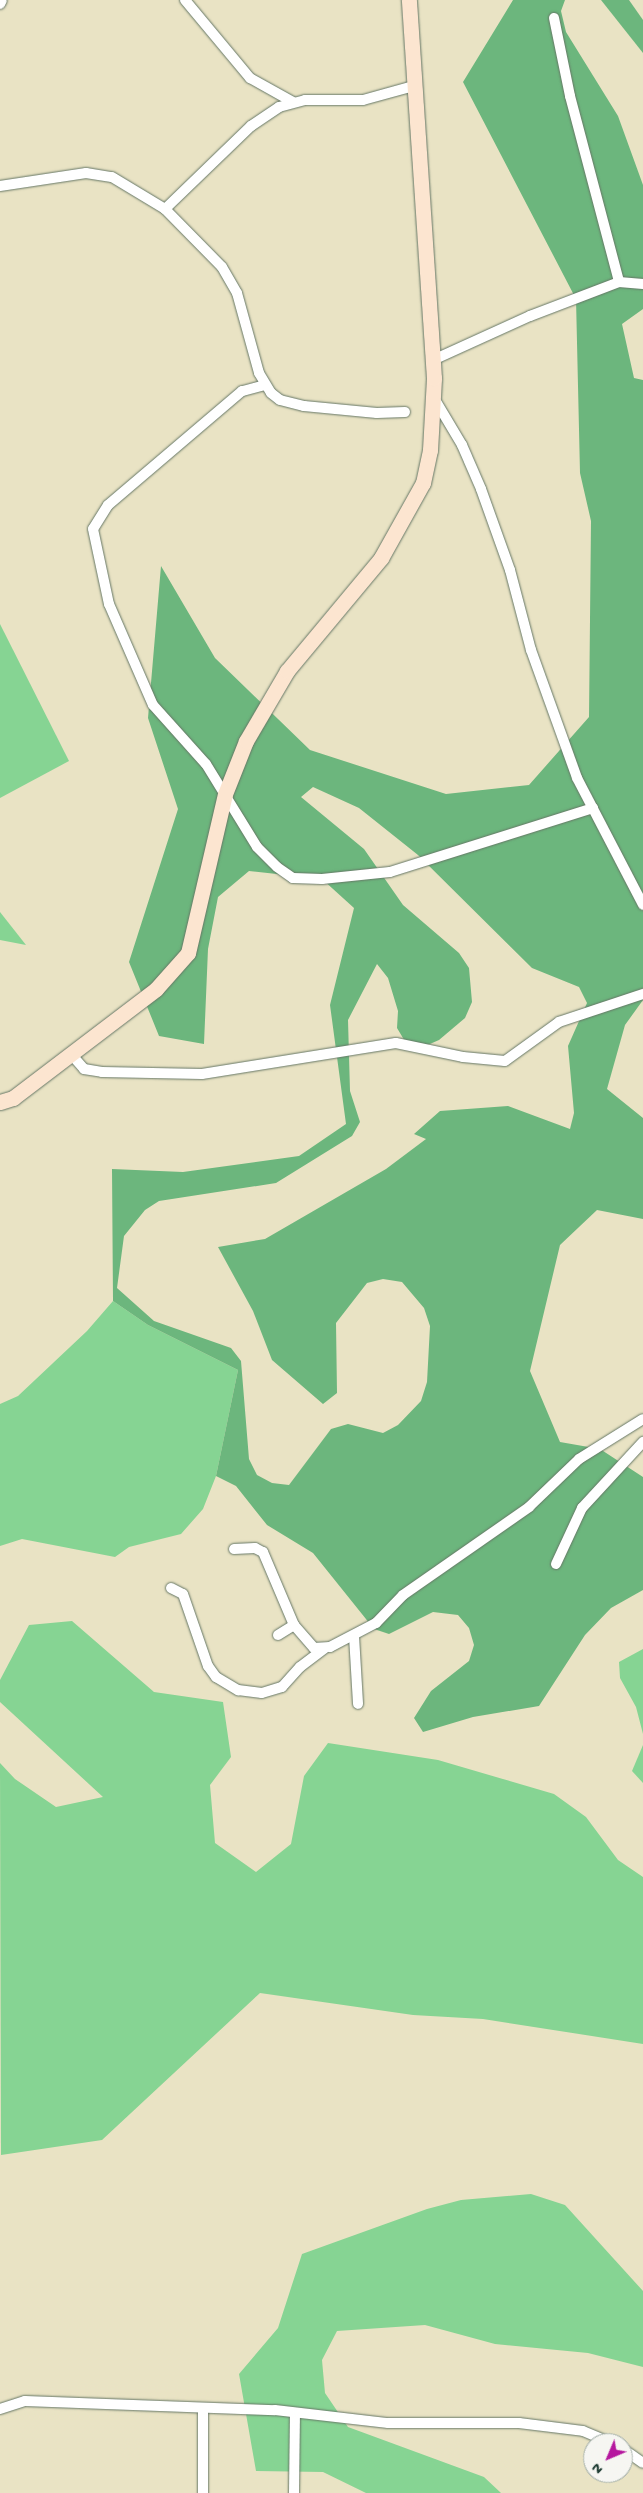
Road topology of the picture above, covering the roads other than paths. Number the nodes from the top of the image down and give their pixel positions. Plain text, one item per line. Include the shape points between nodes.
1 (2, 0) edge
2 (185, 0) edge
3 (408, 0) edge
4 (0, 4) edge
5 (554, 18) dead end
6 (414, 86) junction
7 (292, 102) junction
8 (0, 186) edge
9 (165, 208) junction
10 (619, 282) junction
11 (643, 284) edge
12 (433, 360) junction
13 (265, 384) junction
14 (434, 398) junction
15 (405, 412) dead end
16 (224, 794) junction
17 (592, 808) junction
18 (643, 904) edge
19 (643, 994) edge
20 (71, 1054) junction
21 (0, 1102) edge
22 (643, 1419) edge
23 (643, 1442) edge
24 (234, 1549) dead end
25 (556, 1564) dead end
26 (171, 1588) dead end
27 (294, 1625) junction
28 (278, 1635) dead end
29 (354, 1636) junction
30 (330, 1645) junction
31 (358, 1704) dead end
32 (203, 2408) junction
33 (0, 2409) edge
34 (295, 2413) junction
35 (588, 2433) edge
36 (203, 2493) edge
37 (294, 2493) edge

1 - 4 street
2 - 7 street via 250,78
3 - 6 street
5 - 10 street via 570,96
6 - 7 street via 363,100
6 - 12 street
7 - 9 street via 273,110 251,126
8 - 9 street via 86,173 101,174 112,177
9 - 13 street via 200,241 230,278
10 - 11 street
10 - 12 street via 530,316
12 - 14 street
13 - 15 street via 280,400 304,406 377,413
13 - 16 street via 242,391 108,505 93,530 109,604 153,706 206,764
14 - 16 street via 428,466 415,501 368,576 275,688 242,749
14 - 17 street via 462,445 481,489 510,570 531,650 577,778
16 - 17 street via 257,847 293,878 322,879 390,872
16 - 20 street via 188,953 156,988
17 - 18 street
19 - 20 street via 559,1022 505,1061 463,1057 396,1043 202,1074 184,1074 84,1069
20 - 21 street via 13,1098
22 - 29 street via 579,1459 518,1516 403,1595 376,1623
23 - 25 street via 582,1508
24 - 27 street via 255,1548 263,1552
26 - 30 street via 183,1594 208,1666 216,1677 238,1690 262,1694 282,1687 300,1667
27 - 28 street
27 - 30 street via 314,1648
29 - 30 street
29 - 31 street
32 - 33 street via 25,2401
32 - 34 street
32 - 36 street
34 - 35 street via 388,2423 553,2426
34 - 37 street

